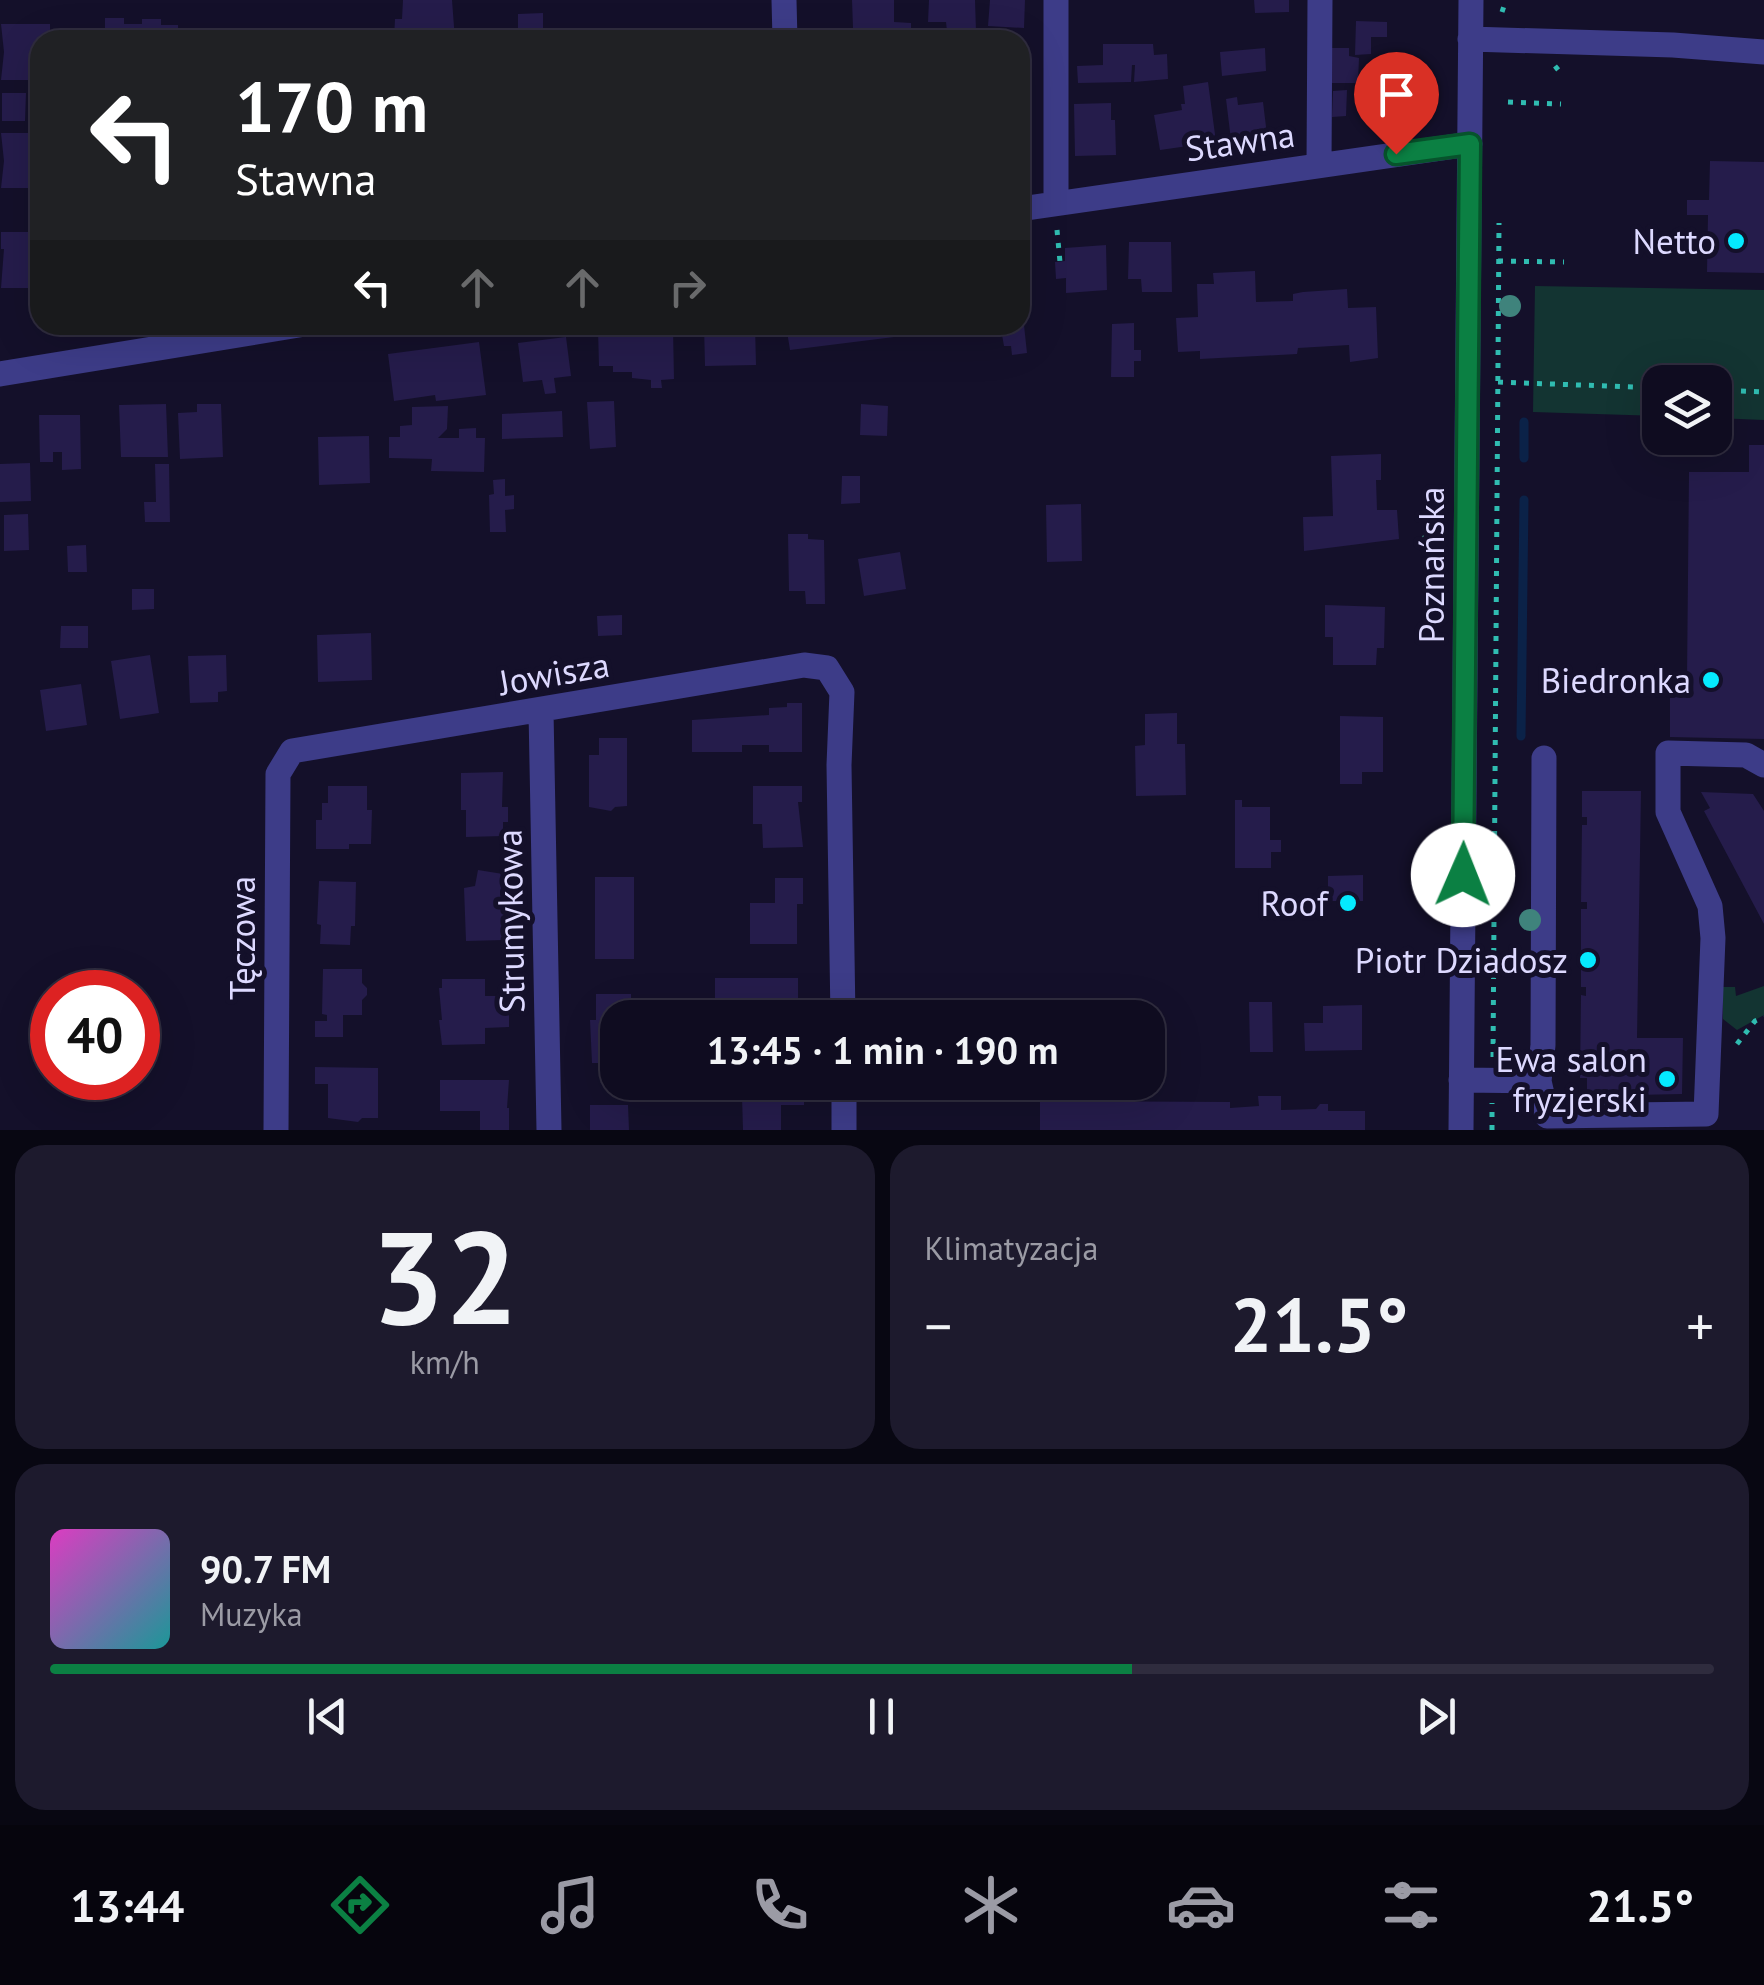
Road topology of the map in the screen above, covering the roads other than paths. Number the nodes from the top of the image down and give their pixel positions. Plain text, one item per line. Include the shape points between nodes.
1 (784, 0) edge
2 (1056, 0) edge
3 (1320, 0) edge
4 (1472, 0) edge
5 (785, 30) edge
6 (1470, 39) junction
7 (1764, 52) edge
8 (1470, 144) junction
9 (1319, 166) junction
10 (1030, 210) edge
11 (1056, 213) junction
12 (238, 335) edge
13 (0, 374) edge
14 (541, 711) junction
15 (292, 751) joint
16 (1544, 758) dead end
17 (1764, 765) edge
18 (843, 1000) edge
19 (1461, 1080) junction
20 (1539, 1082) junction
21 (844, 1100) edge
22 (276, 1130) edge
23 (549, 1130) edge
24 (844, 1130) edge
25 (1461, 1130) edge

1 - 5 street
2 - 11 street
3 - 9 street
4 - 6 street, Poznańska
6 - 7 street
6 - 8 street, Poznańska
8 - 9 street, Stawna
8 - 19 street, Poznańska
9 - 11 street, Stawna
10 - 11 street, Stawna
12 - 13 street
14 - 15 street, Jowisza
14 - 18 street, Jowisza via 804,665 828,668 842,692
14 - 23 street, Strumykowa
15 - 22 street, Tęczowa via 278,774
16 - 20 street
17 - 20 street via 1746,755 1668,753 1668,812 1710,906 1706,1114 1547,1116
19 - 20 street
19 - 25 street, Poznańska
21 - 24 street

